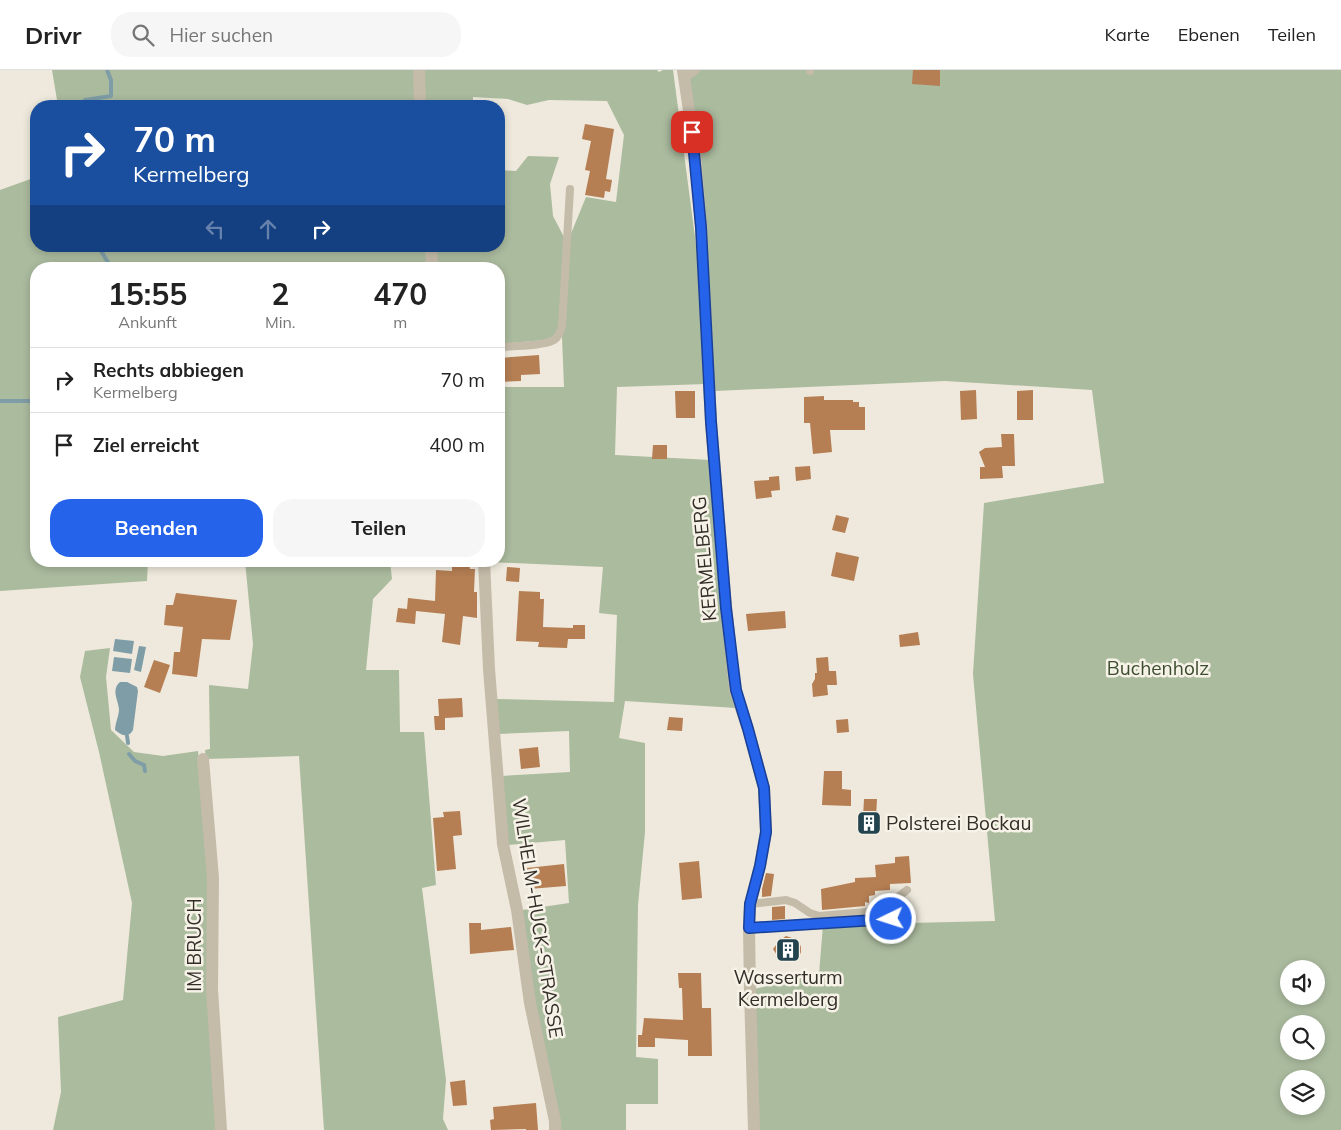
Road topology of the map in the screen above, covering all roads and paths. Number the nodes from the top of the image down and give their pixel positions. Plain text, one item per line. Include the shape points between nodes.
1 (419, 70) edge
2 (696, 70) edge
3 (683, 73) edge
4 (420, 100) edge
5 (570, 189) dead end
6 (505, 346) edge
7 (484, 567) edge
8 (203, 760) dead end
9 (907, 890) dead end
10 (750, 904) junction
11 (891, 919) dead end
12 (749, 928) junction
13 (221, 1130) edge
14 (555, 1130) edge
15 (754, 1130) edge

1 - 4 street
2 - 3 lane via 689,75
3 - 10 street, KERMELBERG via 701,218 711,422 726,608 736,690 764,788 766,832
5 - 6 lane via 559,334 545,343
7 - 14 street, WILHELM-HUCK-STRASSE via 503,844
8 - 13 street, IM BRUCH via 213,878 212,989
9 - 10 lane via 888,904 866,912 819,916 786,900
10 - 12 street, KERMELBERG
11 - 12 lane
12 - 15 street, KERMELBERG

